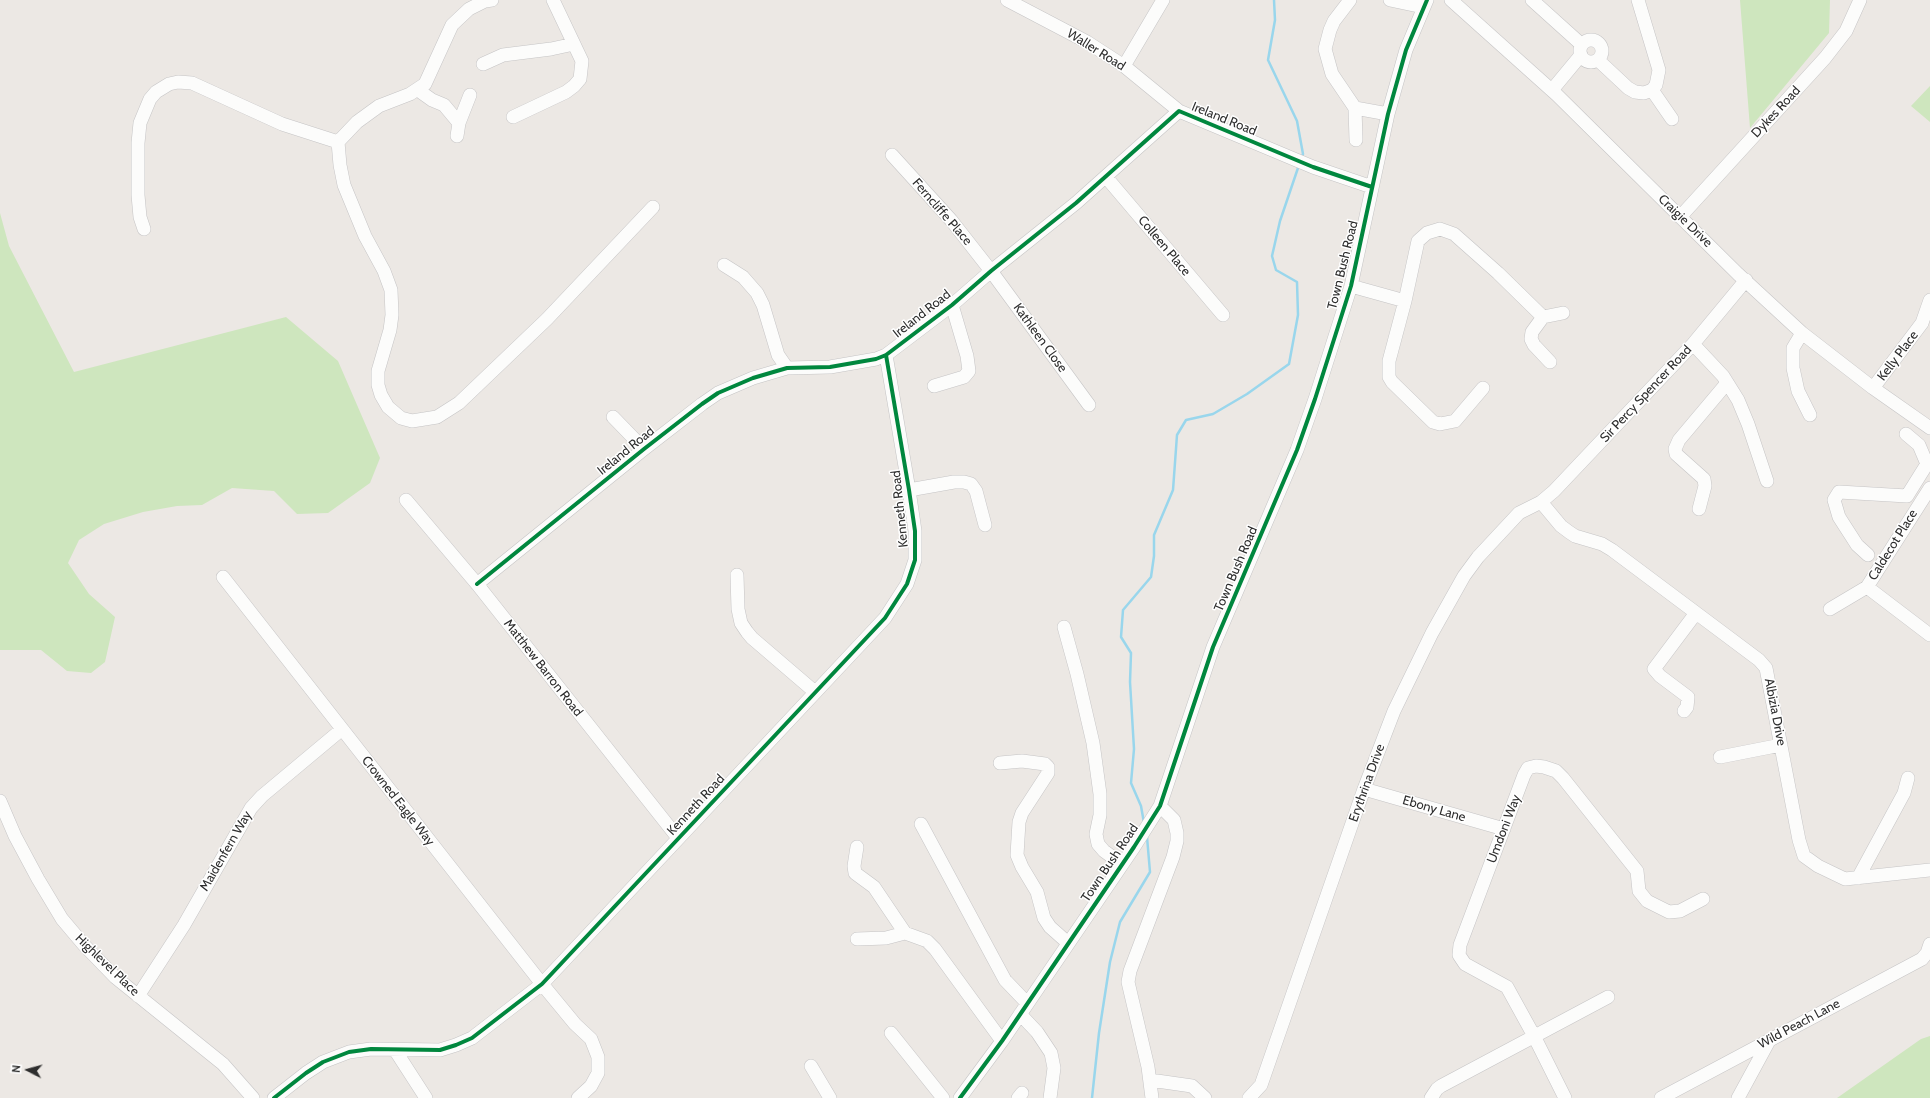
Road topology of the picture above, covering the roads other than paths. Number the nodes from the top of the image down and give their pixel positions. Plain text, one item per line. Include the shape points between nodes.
1 (492, 0) edge
2 (553, 0) edge
3 (1007, 0) edge
4 (1163, 0) edge
5 (1350, 0) edge
6 (1390, 0) edge
7 (1451, 0) edge
8 (1532, 0) edge
9 (1638, 0) edge
10 (1860, 0) edge
11 (1425, 4) edge
12 (574, 44) junction
13 (1587, 55) junction
14 (483, 64) dead end
15 (1124, 66) junction
16 (418, 90) junction
17 (1652, 90) junction
18 (1555, 92) junction
19 (470, 95) dead end
20 (1355, 108) junction
21 (1179, 111) junction
22 (1388, 114) junction
23 (513, 117) dead end
24 (1672, 119) dead end
25 (459, 123) junction
26 (456, 136) dead end
27 (1356, 140) dead end
28 (338, 142) junction
29 (892, 155) dead end
30 (1106, 177) junction
31 (1372, 187) junction
32 (653, 207) dead end
33 (1680, 217) junction
34 (144, 229) dead end
35 (724, 265) dead end
36 (991, 271) junction
37 (1740, 281) junction
38 (1350, 286) junction
39 (1930, 300) edge
40 (1405, 301) junction
41 (952, 305) junction
42 (1563, 313) dead end
43 (1223, 315) dead end
44 (1543, 317) junction
45 (1802, 333) junction
46 (1693, 344) junction
47 (886, 355) junction
48 (1550, 362) dead end
49 (787, 368) junction
50 (1727, 383) junction
51 (934, 386) dead end
52 (1483, 388) dead end
53 (1873, 388) junction
54 (1089, 405) dead end
55 (1810, 415) dead end
56 (613, 417) dead end
57 (1930, 428) edge
58 (1906, 434) dead end
59 (644, 449) junction
60 (1767, 481) dead end
61 (1930, 488) edge
62 (909, 490) junction
63 (1907, 496) junction
64 (406, 500) dead end
65 (1541, 502) junction
66 (1920, 503) junction
67 (1699, 510) dead end
68 (985, 525) dead end
69 (1868, 555) dead end
70 (737, 575) dead end
71 (223, 577) dead end
72 (477, 584) junction
73 (1867, 587) junction
74 (1830, 609) dead end
75 (1696, 613) junction
76 (1064, 628) dead end
77 (1930, 635) edge
78 (815, 692) junction
79 (1684, 711) dead end
80 (342, 730) junction
81 (1781, 745) junction
82 (1720, 757) dead end
83 (1000, 763) dead end
84 (1908, 778) dead end
85 (1364, 789) junction
86 (0, 801) edge
87 (1160, 806) junction
88 (920, 824) dead end
89 (1504, 829) junction
90 (678, 838) junction
91 (857, 847) dead end
92 (1122, 864) junction
93 (1930, 870) edge
94 (1858, 878) junction
95 (1703, 899) dead end
96 (905, 933) junction
97 (857, 940) dead end
98 (1068, 943) junction
99 (1930, 944) edge
100 (542, 984) junction
101 (138, 996) junction
102 (1608, 997) dead end
103 (1023, 1009) junction
104 (891, 1033) dead end
105 (1534, 1036) junction
106 (1769, 1040) junction
107 (1002, 1041) junction
108 (395, 1050) junction
109 (811, 1066) dead end
110 (1150, 1080) junction
111 (253, 1098) edge
112 (274, 1098) edge
113 (426, 1098) edge
114 (578, 1098) edge
115 (830, 1098) edge
116 (943, 1098) edge
117 (960, 1098) edge
118 (1050, 1098) edge
119 (1152, 1098) edge
120 (1205, 1098) edge
121 (1249, 1098) edge
122 (1431, 1098) edge
123 (1564, 1098) edge
124 (1661, 1098) edge
125 (1738, 1098) edge

1 - 16 street via 470,9 455,22 425,84
2 - 12 street
3 - 15 street, Waller Road via 1087,42
4 - 15 street
5 - 20 street via 1330,30 1325,49 1332,74
6 - 11 street
7 - 18 street, Craigie Drive
8 - 13 street
9 - 17 street via 1659,70 1658,80
10 - 33 street, Dykes Road via 1846,31 1826,58
11 - 22 street, Town Bush Road via 1406,50
12 - 14 street via 503,55
12 - 23 street via 582,61 580,79 574,86
13 - 17 street via 1635,92 1644,93
13 - 18 street
15 - 21 street, Waller Road
16 - 25 street via 444,105
16 - 28 street via 379,106 357,122
17 - 24 street
18 - 33 street, Craigie Drive
19 - 25 street
20 - 22 street
20 - 27 street
21 - 30 street, Ireland Road
21 - 31 street, Ireland Road via 1313,167
22 - 31 street, Town Bush Road
25 - 26 street
28 - 32 street via 344,185 391,290 390,330 378,371 378,385 388,406 401,418 412,421 437,417 459,403 547,319
28 - 34 street via 282,124 192,83 168,84 150,99 140,122 138,195
29 - 36 street, Ferncliffe Place via 931,196
30 - 36 street, Ireland Road
30 - 43 street, Colleen Place
31 - 38 street, Town Bush Road
33 - 37 street, Craigie Drive
35 - 49 street via 743,277 757,293 766,312 778,355
36 - 41 street, Ireland Road
36 - 54 street, Kathleen Close
37 - 45 street, Craigie Drive
37 - 46 street, Sir Percy Spencer Road
38 - 40 street
38 - 87 street, Town Bush Road via 1297,450 1213,647
39 - 53 street, Kelly Place via 1922,323
40 - 44 street via 1418,240 1440,229 1454,234
40 - 52 street via 1389,361 1389,377 1392,382 1434,422 1440,424 1455,421
41 - 47 street, Ireland Road
41 - 51 street via 969,371 964,377
42 - 44 street
44 - 48 street via 1532,332 1531,339
45 - 53 street, Craigie Drive
45 - 55 street via 1793,348 1793,368 1795,382
46 - 50 street
46 - 65 street, Sir Percy Spencer Road
47 - 49 street, Ireland Road via 830,367
47 - 62 street, Kenneth Road
49 - 59 street, Ireland Road via 753,378 718,394
50 - 60 street via 1744,412
50 - 67 street via 1679,440 1675,449 1676,454 1704,479 1705,486
53 - 57 street, Craigie Drive
56 - 59 street
58 - 63 street via 1919,445 1927,464
59 - 72 street, Ireland Road
61 - 66 street, Caldecot Place
62 - 68 street via 954,482 971,484 976,491
62 - 78 street, Kenneth Road via 915,530 915,560 907,584 885,618
63 - 66 street
63 - 69 street via 1840,492 1835,497 1834,504 1839,517 1857,545
64 - 72 street, Matthew Barron Road
65 - 75 street, Albizia Drive via 1569,532 1612,550
65 - 85 street, Erythrina Drive via 1519,513 1464,576 1432,633 1394,711
66 - 73 street, Caldecot Place
70 - 78 street via 738,609 741,623 747,632
71 - 80 street, Crowned Eagle Way
72 - 90 street, Matthew Barron Road
73 - 74 street, Caldecot Place
73 - 77 street
75 - 79 street via 1654,669 1688,697
75 - 81 street, Albizia Drive via 1766,668
76 - 92 street via 1093,743 1100,794 1100,815 1096,834 1098,844
78 - 90 street, Kenneth Road
80 - 100 street, Crowned Eagle Way
80 - 101 street, Maidenfern Way via 251,808 184,924
81 - 82 street
81 - 94 street, Albizia Drive via 1804,856 1837,876 1845,879
83 - 98 street via 1022,761 1045,764 1048,767 1048,773 1022,813 1017,855 1037,892 1044,918
84 - 94 street via 1904,793
85 - 89 street, Ebony Lane
85 - 121 street, Erythrina Drive via 1261,1085
86 - 101 street, Highlevel Place via 15,836 62,920 97,960
87 - 92 street, Town Bush Road
87 - 110 street via 1174,820 1177,841 1128,982
88 - 103 street
89 - 95 street, Umdoni Way via 1524,775 1532,766 1556,771 1638,874 1639,891 1647,901 1669,912 1680,911
89 - 105 street, Umdoni Way via 1460,945 1459,955 1464,964 1507,987
90 - 100 street, Kenneth Road
91 - 96 street via 855,873 874,887
92 - 98 street, Town Bush Road
93 - 94 street, Albizia Drive
96 - 97 street via 886,938
96 - 107 street via 927,941 935,949
98 - 103 street, Town Bush Road
99 - 106 street, Wild Peach Lane via 1922,959
100 - 108 street, Kenneth Road via 462,1043 440,1050
100 - 114 street, Crowned Eagle Way via 591,1039 598,1057 598,1073 591,1086
101 - 111 street, Highlevel Place via 223,1064
102 - 105 street
103 - 107 street, Town Bush Road
103 - 118 street via 1050,1053 1054,1068
104 - 116 street
105 - 122 street via 1441,1086
105 - 123 street, Umdoni Way
106 - 124 street, Wild Peach Lane
106 - 125 street
107 - 117 street, Town Bush Road
108 - 112 street, Kenneth Road via 356,1051 334,1057 306,1073
108 - 113 street
109 - 115 street
110 - 119 street
110 - 120 street via 1192,1086

